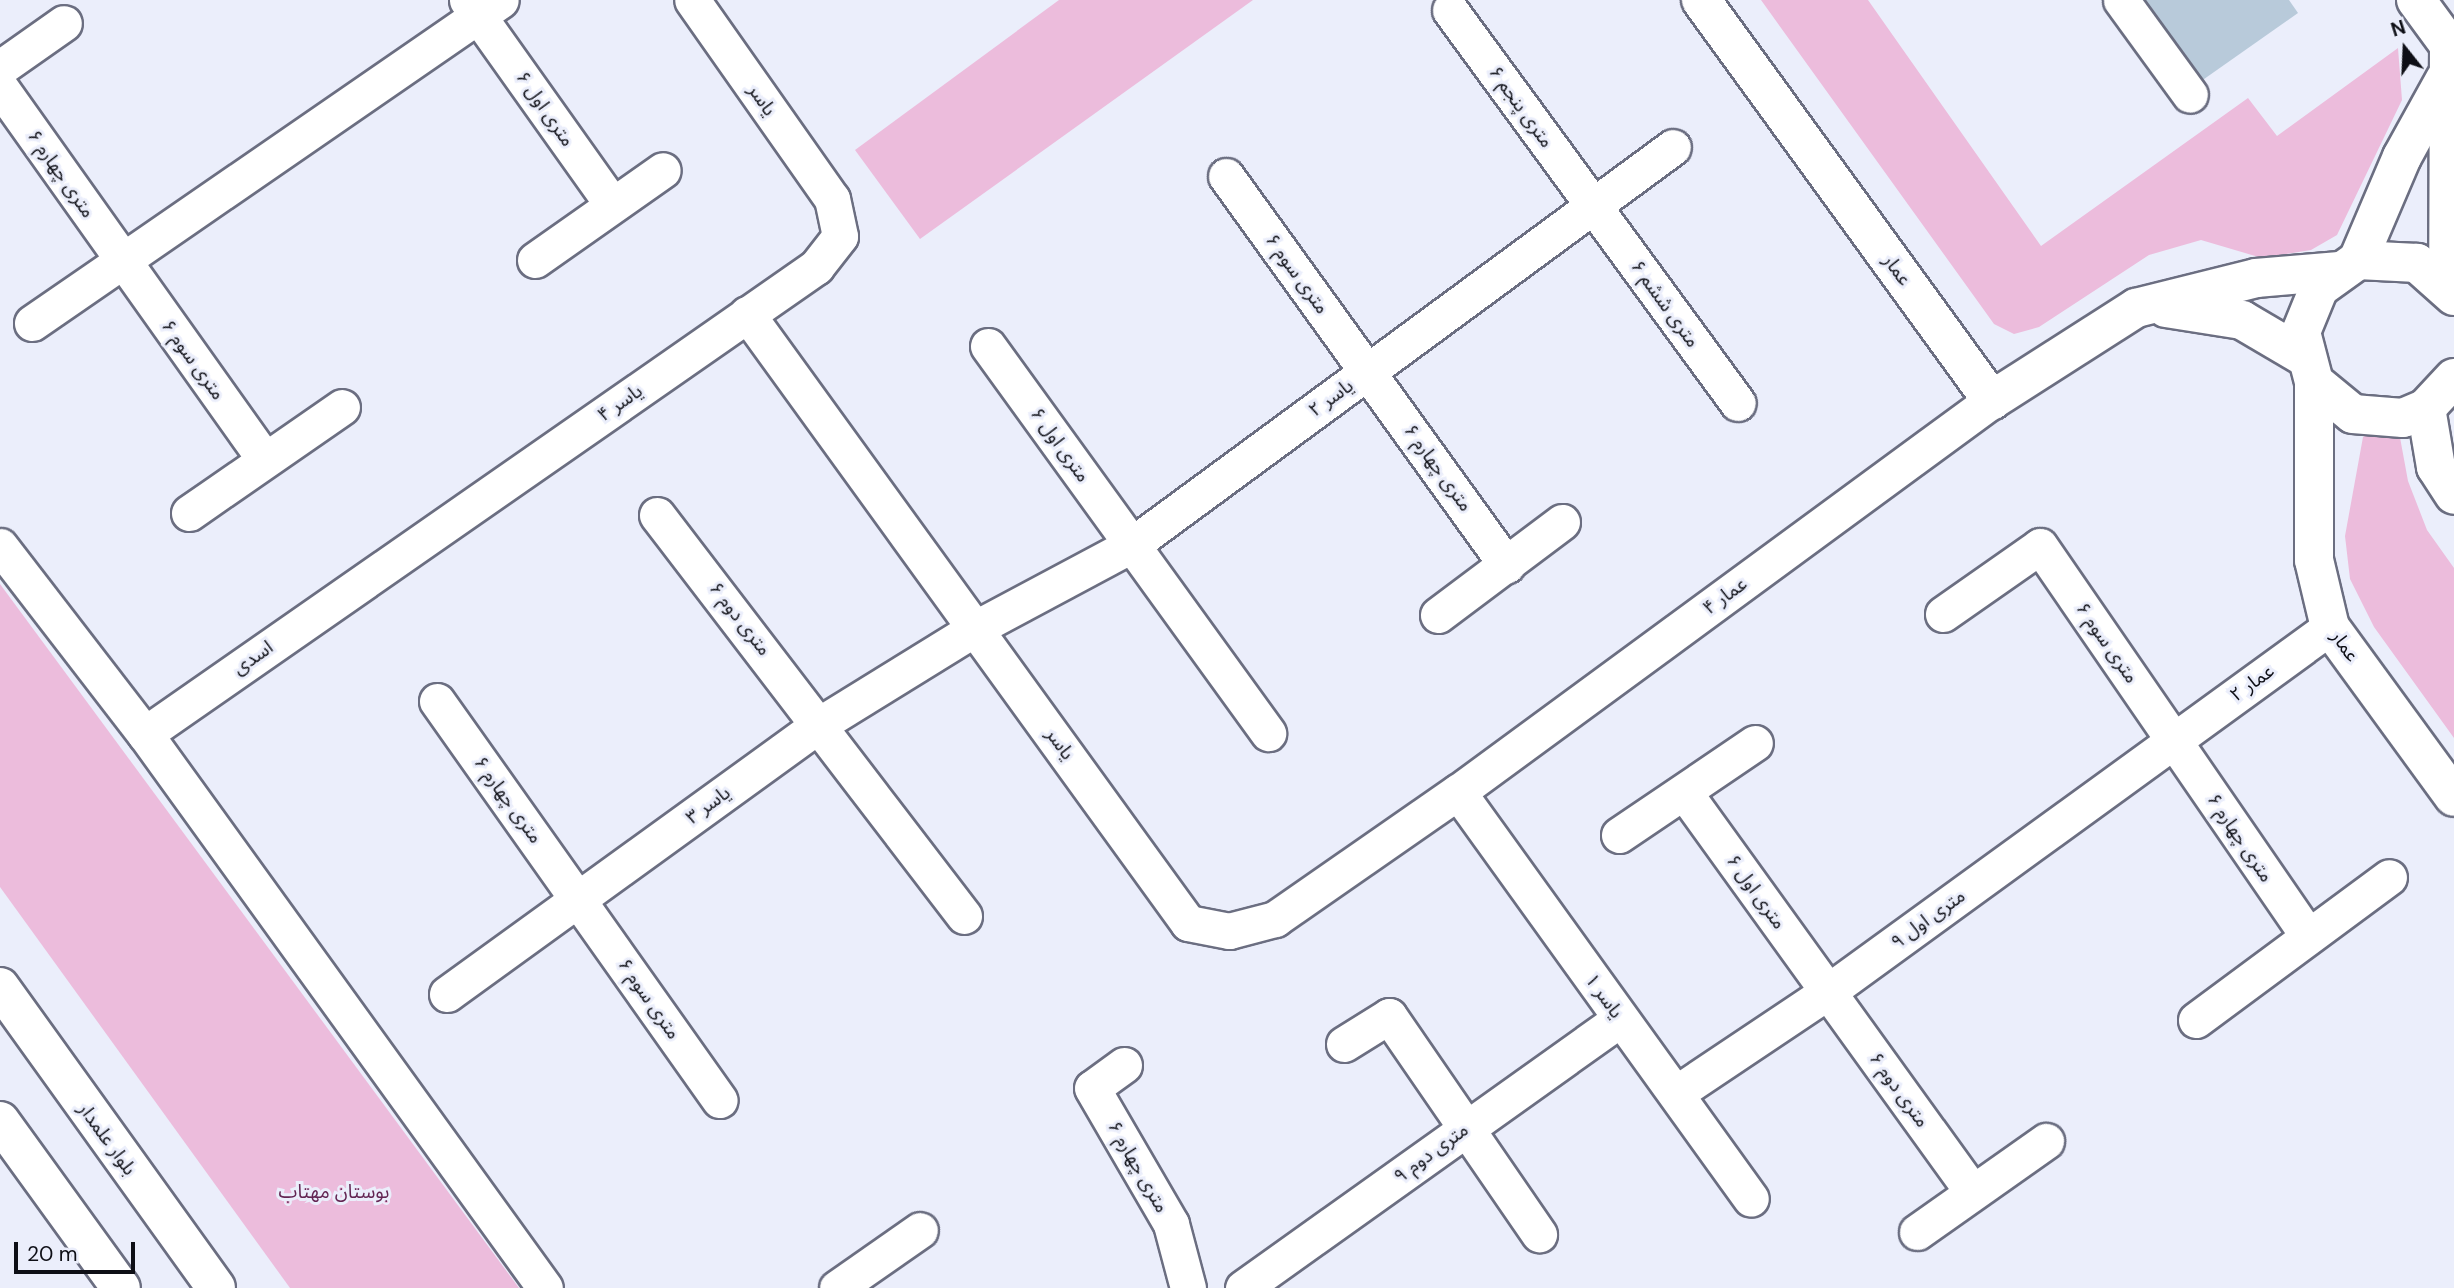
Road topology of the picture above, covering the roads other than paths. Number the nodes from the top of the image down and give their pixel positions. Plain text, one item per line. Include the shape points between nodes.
1 (692, 0) edge
2 (1701, 0) edge
3 (2121, 0) edge
4 (2417, 0) edge
5 (482, 5) edge
6 (1450, 10) dead end
7 (64, 23) dead end
8 (2450, 55) edge
9 (0, 68) edge
10 (0, 87) edge
11 (2190, 95) dead end
12 (1673, 147) dead end
13 (663, 170) dead end
14 (1226, 176) dead end
15 (832, 200) joint
16 (612, 204) junction
17 (1593, 205) junction
18 (535, 260) dead end
19 (122, 261) junction
20 (2348, 266) junction
21 (2451, 292) edge
22 (2136, 307) junction
23 (747, 314) junction
24 (32, 323) dead end
25 (988, 346) dead end
26 (2309, 369) junction
27 (1368, 371) junction
28 (2454, 378) edge
29 (1992, 400) junction
30 (1738, 403) dead end
31 (342, 407) dead end
32 (2426, 408) junction
33 (264, 459) junction
34 (2454, 495) edge
35 (189, 513) dead end
36 (657, 515) dead end
37 (1562, 522) dead end
38 (1133, 544) junction
39 (0, 546) edge
40 (1507, 565) junction
41 (362, 583) joint
42 (1943, 614) dead end
43 (1438, 615) dead end
44 (2330, 627) junction
45 (976, 628) junction
46 (437, 701) dead end
47 (822, 723) junction
48 (1268, 733) dead end
49 (145, 734) junction
50 (2174, 740) junction
51 (1755, 743) dead end
52 (1458, 792) junction
53 (1684, 792) junction
54 (2454, 797) edge
55 (1619, 835) dead end
56 (2389, 877) dead end
57 (579, 899) junction
58 (964, 916) dead end
59 (2307, 935) junction
60 (0, 987) edge
61 (1829, 991) junction
62 (447, 994) dead end
63 (1620, 1019) junction
64 (2196, 1020) dead end
65 (1344, 1044) dead end
66 (1124, 1065) dead end
67 (1678, 1092) junction
68 (719, 1100) dead end
69 (0, 1121) edge
70 (1466, 1127) junction
71 (2046, 1140) dead end
72 (1970, 1188) junction
73 (1751, 1199) dead end
74 (920, 1230) dead end
75 (1917, 1232) dead end
76 (1539, 1234) dead end
77 (858, 1282) edge
78 (121, 1288) edge
79 (216, 1288) edge
80 (545, 1288) edge
81 (1188, 1288) edge
82 (1243, 1288) edge

1 - 15 street, یاسر
2 - 29 street, عمار
3 - 11 street
4 - 8 street
5 - 16 street, ۶ متری اول
5 - 19 street
6 - 17 street, ۶ متری پنجم
7 - 9 street
8 - 20 street
8 - 21 street
10 - 19 street, ۶ متری چهارم
12 - 17 street, یاسر ۲
13 - 16 street
14 - 27 street, ۶ متری سوم
15 - 23 street, یاسر ۴ via 839,236 816,267
16 - 18 street
17 - 27 street, یاسر ۲
17 - 30 street, ۶ متری ششم
19 - 24 street
19 - 33 street, ۶ متری سوم
20 - 21 street via 2417,263
20 - 22 street via 2256,278
20 - 26 street, عمار via 2307,308
22 - 26 street via 2195,309 2242,320
22 - 29 street
23 - 41 street, یاسر ۴
23 - 45 street, یاسر
25 - 38 street, ۶ متری اول
26 - 32 street via 2353,414 2403,418
26 - 44 street, عمار via 2314,560
27 - 38 street, یاسر ۲
27 - 40 street, ۶ متری چهارم
28 - 32 street
29 - 52 street, عمار ۴
31 - 33 street
32 - 34 street via 2436,467
33 - 35 street
36 - 47 street, ۶ متری دوم
37 - 40 street
38 - 45 street, یاسر ۲
38 - 48 street
39 - 49 street
40 - 43 street
41 - 49 street, اسدی
42 - 50 street, ۶ متری سوم via 2040,546
44 - 50 street, عمار ۲
44 - 54 street, عمار
45 - 47 street, یاسر ۳
45 - 52 street, یاسر via 1188,923 1229,931 1275,919
46 - 57 street, ۶ متری چهارم
47 - 57 street, یاسر ۳
47 - 58 street
49 - 80 street
50 - 59 street, ۶ متری چهارم
50 - 61 street, ۹ متری اول
51 - 53 street
52 - 63 street, یاسر ۱
53 - 55 street
53 - 61 street, ۶ متری اول
56 - 59 street
57 - 62 street, یاسر ۳
57 - 68 street, ۶ متری سوم
59 - 64 street
60 - 79 street, بلوار علمدار
61 - 67 street, ۹ متری اول
61 - 72 street, ۶ متری دوم
63 - 67 street, یاسر ۱
63 - 70 street, ۹ متری دوم
65 - 70 street via 1389,1016
66 - 81 street, ۶ متری چهارم via 1092,1088 1171,1224
67 - 73 street, یاسر ۱
69 - 78 street
70 - 76 street
70 - 82 street, ۹ متری دوم
71 - 72 street
72 - 75 street
74 - 77 street

